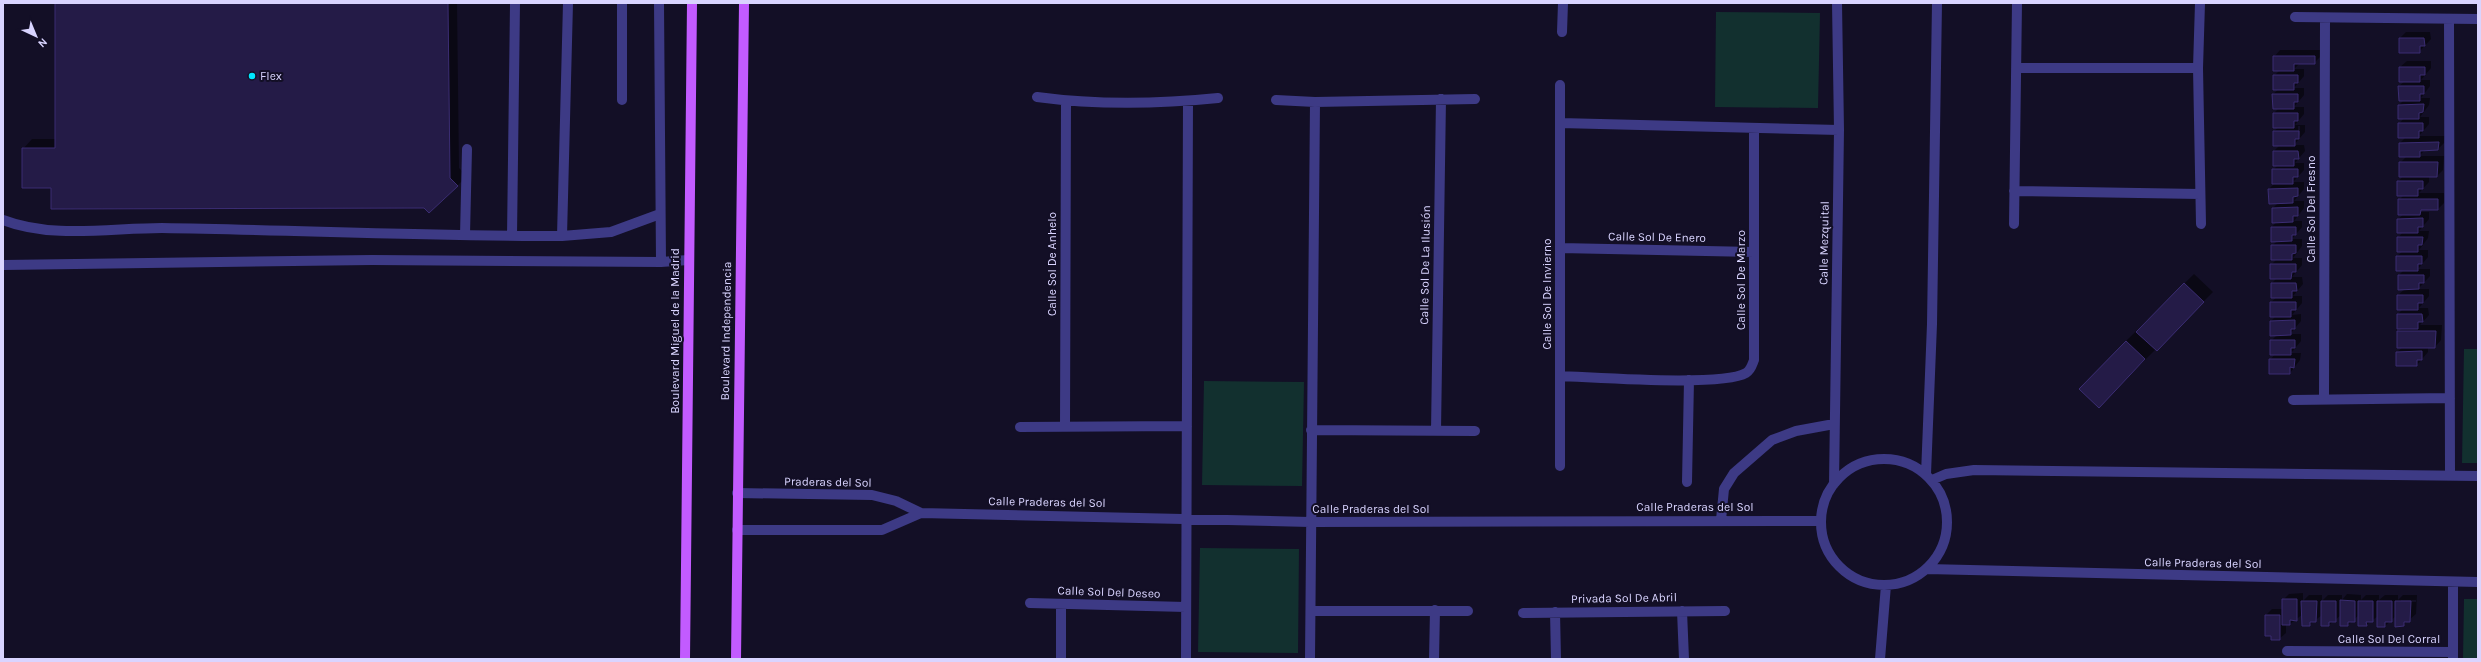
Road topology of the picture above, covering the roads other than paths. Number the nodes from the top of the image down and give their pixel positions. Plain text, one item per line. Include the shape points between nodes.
1 (515, 3) edge
2 (568, 3) edge
3 (622, 3) edge
4 (658, 3) edge
5 (692, 3) edge
6 (744, 3) edge
7 (1563, 3) edge
8 (1837, 3) edge
9 (1937, 3) edge
10 (2017, 3) edge
11 (2200, 3) edge
12 (2295, 18) dead end
13 (2325, 18) junction
14 (2478, 19) edge
15 (2449, 20) junction
16 (1562, 32) dead end
17 (2016, 68) junction
18 (2198, 68) junction
19 (1560, 85) dead end
20 (1037, 97) dead end
21 (1218, 98) dead end
22 (1441, 99) junction
23 (1475, 99) dead end
24 (622, 100) dead end
25 (1276, 100) dead end
26 (1066, 101) junction
27 (1188, 101) junction
28 (1315, 102) junction
29 (1560, 123) junction
30 (1754, 128) junction
31 (1839, 130) junction
32 (467, 149) dead end
33 (2014, 191) junction
34 (2200, 194) junction
35 (660, 214) junction
36 (3, 220) edge
37 (2014, 224) dead end
38 (2201, 224) dead end
39 (465, 235) junction
40 (512, 236) junction
41 (562, 236) junction
42 (1560, 248) junction
43 (1754, 252) junction
44 (688, 260) junction
45 (661, 262) junction
46 (3, 265) edge
47 (1560, 376) junction
48 (1689, 380) junction
49 (2450, 398) junction
50 (2324, 399) junction
51 (2293, 400) dead end
52 (1834, 424) junction
53 (1187, 426) junction
54 (1020, 427) dead end
55 (1065, 427) junction
56 (1312, 430) junction
57 (1436, 431) junction
58 (1475, 431) dead end
59 (1560, 466) dead end
60 (2450, 475) junction
61 (2478, 476) edge
62 (1929, 477) junction
63 (1687, 482) dead end
64 (1834, 484) junction
65 (737, 493) junction
66 (921, 513) junction
67 (1187, 518) junction
68 (1721, 520) junction
69 (1821, 521) junction
70 (1310, 522) junction
71 (737, 530) junction
72 (1926, 569) junction
73 (2453, 582) junction
74 (2478, 582) edge
75 (1886, 585) junction
76 (1030, 603) dead end
77 (1061, 604) junction
78 (1186, 607) junction
79 (1434, 610) junction
80 (1311, 611) junction
81 (1468, 611) dead end
82 (1682, 611) junction
83 (1725, 611) dead end
84 (1556, 612) junction
85 (1524, 613) dead end
86 (2287, 651) dead end
87 (2326, 655) edge
88 (2453, 656) edge
89 (685, 659) edge
90 (736, 659) edge
91 (1061, 659) edge
92 (1186, 659) edge
93 (1310, 659) edge
94 (1434, 659) edge
95 (1556, 659) edge
96 (1684, 659) edge
97 (1880, 659) edge

1 - 40 street
2 - 41 street
3 - 24 street
4 - 35 street
5 - 44 main road, Boulevard Miguel de la Madrid
6 - 65 main road, Boulevard Independencia
7 - 16 street
8 - 31 street, Calle Mezquital
9 - 62 street
10 - 17 street
11 - 18 street
12 - 13 street
13 - 15 street
13 - 50 street, Calle Sol Del Fresno
14 - 15 street
15 - 49 street
17 - 18 street
17 - 33 street
18 - 34 street
19 - 29 street, Calle Sol De Invierno
20 - 26 street
21 - 27 street
22 - 23 street
22 - 28 street
22 - 57 street, Calle Sol De La Ilusión
25 - 28 street
26 - 27 street
26 - 55 street, Calle Sol De Anhelo
27 - 53 street
28 - 56 street
29 - 30 street
29 - 42 street, Calle Sol De Invierno
30 - 31 street
30 - 43 street, Calle Sol De Marzo
31 - 52 street, Calle Mezquital
32 - 39 street
33 - 34 street
33 - 37 street
34 - 38 street
35 - 41 street via 605,233
35 - 45 street
36 - 39 street via 50,230 160,228
39 - 40 street
40 - 41 street
42 - 43 street, Calle Sol De Enero
42 - 47 street, Calle Sol De Invierno
43 - 48 street, Calle Sol De Marzo via 1754,360 1751,368 1734,377
44 - 45 street
44 - 89 main road, Boulevard Miguel de la Madrid
45 - 46 street via 372,260
47 - 48 street, Calle Sol De Marzo
47 - 59 street, Calle Sol De Invierno
48 - 63 street
49 - 50 street
49 - 60 street
50 - 51 street
52 - 64 street, Calle Mezquital
52 - 68 street via 1796,431 1772,440 1734,473 1724,489
53 - 55 street
53 - 67 street
54 - 55 street
56 - 57 street
56 - 70 street
57 - 58 street
60 - 61 street
60 - 62 street via 1974,470
62 - 64 street via 1908,463 1888,459 1867,461 1849,470
62 - 72 street via 1942,496 1948,516 1946,536 1939,554
64 - 69 street via 1824,502
65 - 66 street, Praderas del Sol via 872,495 896,501
65 - 71 main road, Boulevard Independencia
66 - 67 street, Calle Praderas del Sol
66 - 71 street via 882,530
67 - 70 street, Calle Praderas del Sol
67 - 78 street
68 - 69 street, Calle Praderas del Sol
68 - 70 street, Calle Praderas del Sol
69 - 75 street via 1824,541 1838,564 1848,574 1866,583
70 - 80 street
71 - 90 main road, Boulevard Independencia
72 - 73 street, Calle Praderas del Sol
72 - 75 street via 1908,581
73 - 74 street, Calle Praderas del Sol
73 - 88 street, Calle Sol Del Corral
75 - 97 street
76 - 77 street, Calle Sol Del Deseo
77 - 78 street, Calle Sol Del Deseo
77 - 91 street
78 - 92 street
79 - 80 street
79 - 81 street
79 - 94 street
80 - 93 street
82 - 83 street, Privada Sol De Abril
82 - 84 street, Privada Sol De Abril
82 - 96 street
84 - 85 street, Privada Sol De Abril
84 - 95 street
86 - 87 street, Calle Sol Del Corral
87 - 88 street, Calle Sol Del Corral

